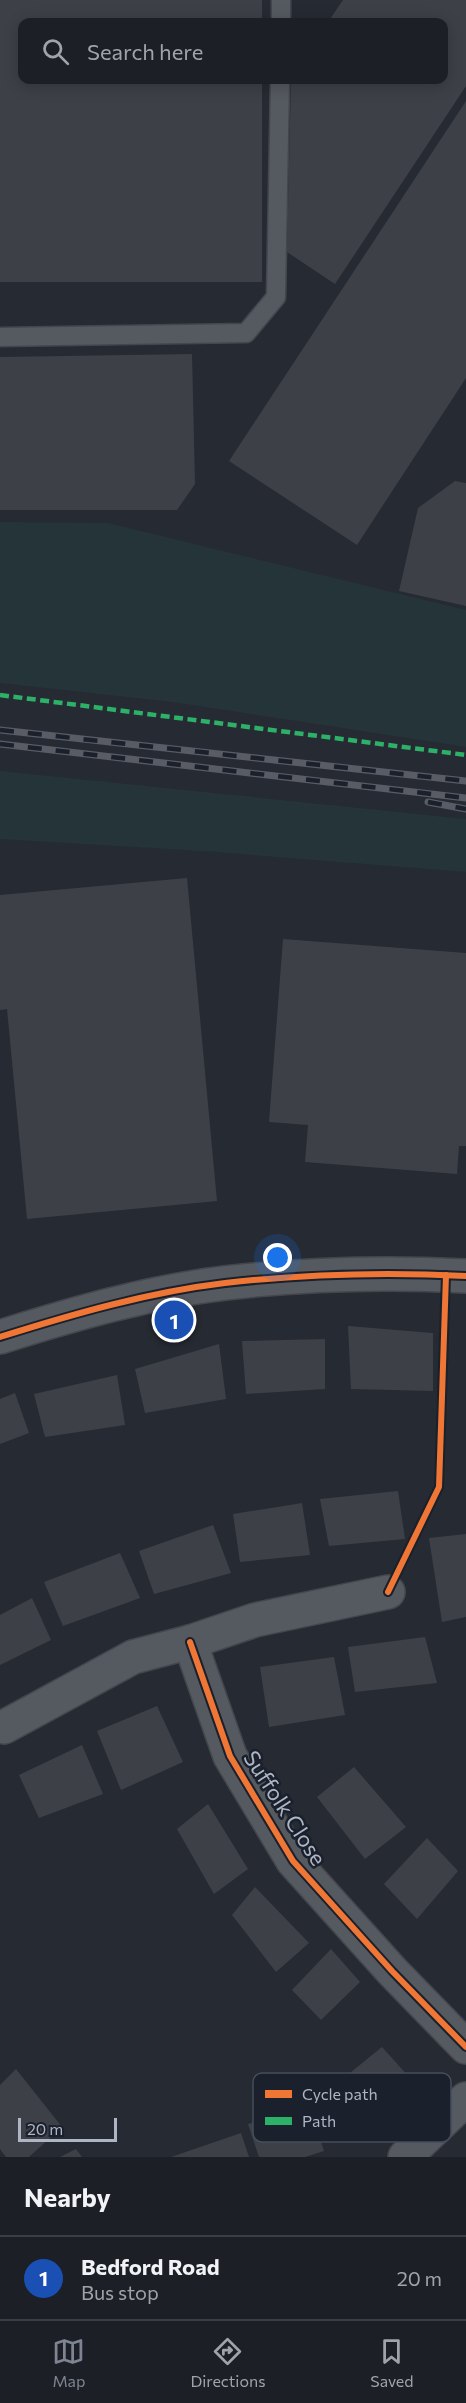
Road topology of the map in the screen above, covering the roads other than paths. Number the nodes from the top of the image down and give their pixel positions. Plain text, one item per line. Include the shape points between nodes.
1 (281, 0) edge
2 (281, 18) edge
3 (280, 84) edge
4 (0, 336) edge
5 (466, 1276) edge
6 (0, 1337) edge
7 (388, 1592) dead end
8 (190, 1642) junction
9 (4, 1727) dead end
10 (466, 2047) edge
11 (466, 2099) edge
12 (451, 2113) edge
13 (421, 2142) edge
14 (405, 2157) edge

1 - 2 lane
3 - 4 lane via 276,297 246,333
5 - 6 street via 402,1273 225,1283 137,1299
7 - 8 street via 255,1620
8 - 9 street via 133,1657
8 - 10 street, Suffolk Close via 230,1756 293,1861
11 - 12 street
13 - 14 street

